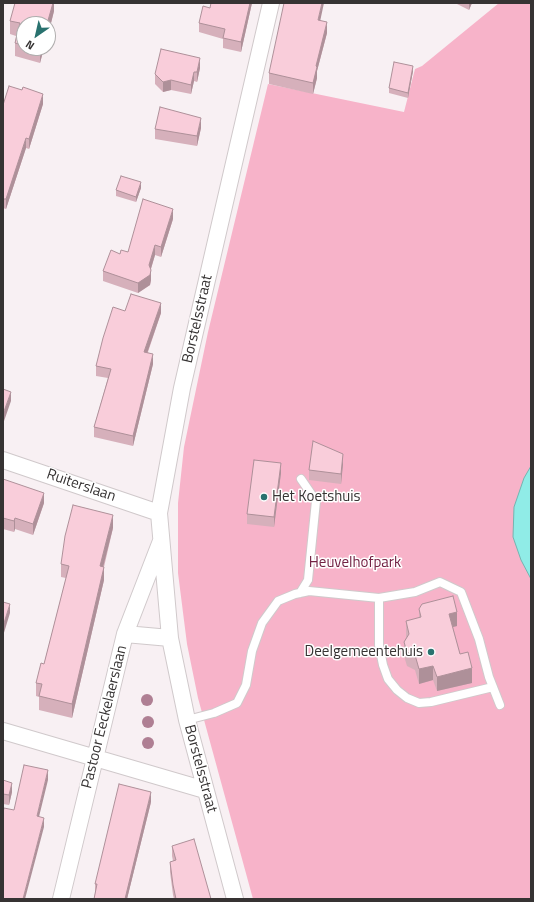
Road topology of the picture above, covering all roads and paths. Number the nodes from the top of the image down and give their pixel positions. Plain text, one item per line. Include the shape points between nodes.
1 (271, 3) edge
2 (3, 460) edge
3 (301, 479) dead end
4 (159, 513) junction
5 (162, 539) junction
6 (300, 593) junction
7 (379, 598) junction
8 (125, 634) junction
9 (170, 638) junction
10 (493, 687) junction
11 (500, 706) dead end
12 (187, 720) junction
13 (3, 731) edge
14 (95, 759) junction
15 (205, 790) junction
16 (61, 899) edge
17 (235, 899) edge

1 - 4 street, Borstelsstraat via 182,388
2 - 4 street, Ruiterslaan
3 - 6 lane via 316,501 308,580
4 - 5 street, Borstelsstraat
5 - 8 street, Pastoor Eeckelaerslaan
5 - 9 street, Borstelsstraat
6 - 7 lane via 322,591
6 - 12 lane via 278,601 262,623 252,652 246,685 236,703 214,713
7 - 10 lane via 415,592 440,582 461,592 479,639
7 - 10 lane via 379,645 388,679 397,690 408,698 425,703
8 - 9 street
8 - 14 street, Pastoor Eeckelaerslaan
9 - 12 street, Borstelsstraat
10 - 11 lane
12 - 15 street, Borstelsstraat
13 - 14 street
14 - 15 street
14 - 16 street, Pastoor Eeckelaerslaan
15 - 17 street, Borstelsstraat

